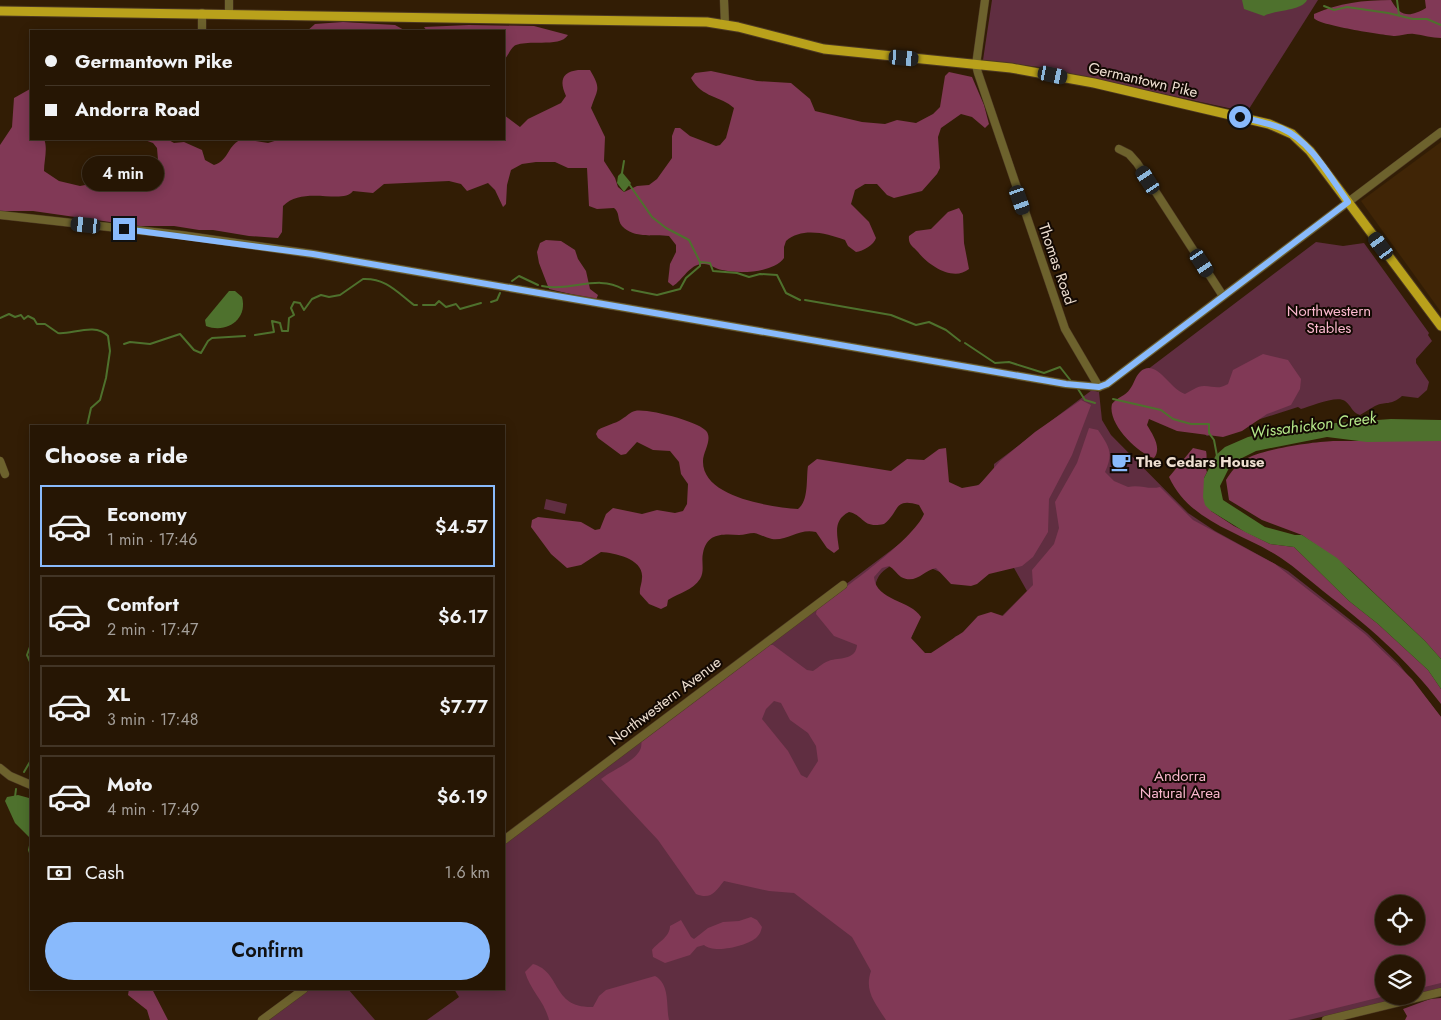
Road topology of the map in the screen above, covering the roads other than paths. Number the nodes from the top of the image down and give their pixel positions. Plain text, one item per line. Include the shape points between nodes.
1 (229, 0) edge
2 (724, 0) edge
3 (985, 0) edge
4 (0, 11) edge
5 (202, 13) junction
6 (229, 14) junction
7 (725, 24) junction
8 (202, 30) edge
9 (976, 65) junction
10 (1441, 132) edge
11 (1119, 148) dead end
12 (1348, 202) junction
13 (0, 215) edge
14 (1223, 296) junction
15 (1441, 326) edge
16 (1099, 387) junction
17 (0, 461) edge
18 (5, 474) dead end
19 (843, 585) dead end
20 (0, 768) edge
21 (30, 785) edge
22 (505, 839) edge
23 (303, 990) edge
24 (1441, 992) edge
25 (262, 1020) edge
26 (1326, 1020) edge

1 - 6 street
2 - 7 street
3 - 9 street, Thomas Road
4 - 5 main road, Germantown Pike
5 - 6 main road, Germantown Pike
5 - 8 street
6 - 7 main road, Germantown Pike
7 - 9 main road, Germantown Pike via 824,49
9 - 12 main road, Germantown Pike via 1064,77 1281,128 1306,146
9 - 16 street, Thomas Road via 1065,329
10 - 12 street
11 - 14 street via 1137,163
12 - 14 street
12 - 15 main road, Germantown Pike
13 - 16 street via 288,250 1066,384
14 - 16 street
17 - 18 street
19 - 22 street, Northwestern Avenue
20 - 21 street
23 - 25 street
24 - 26 street

